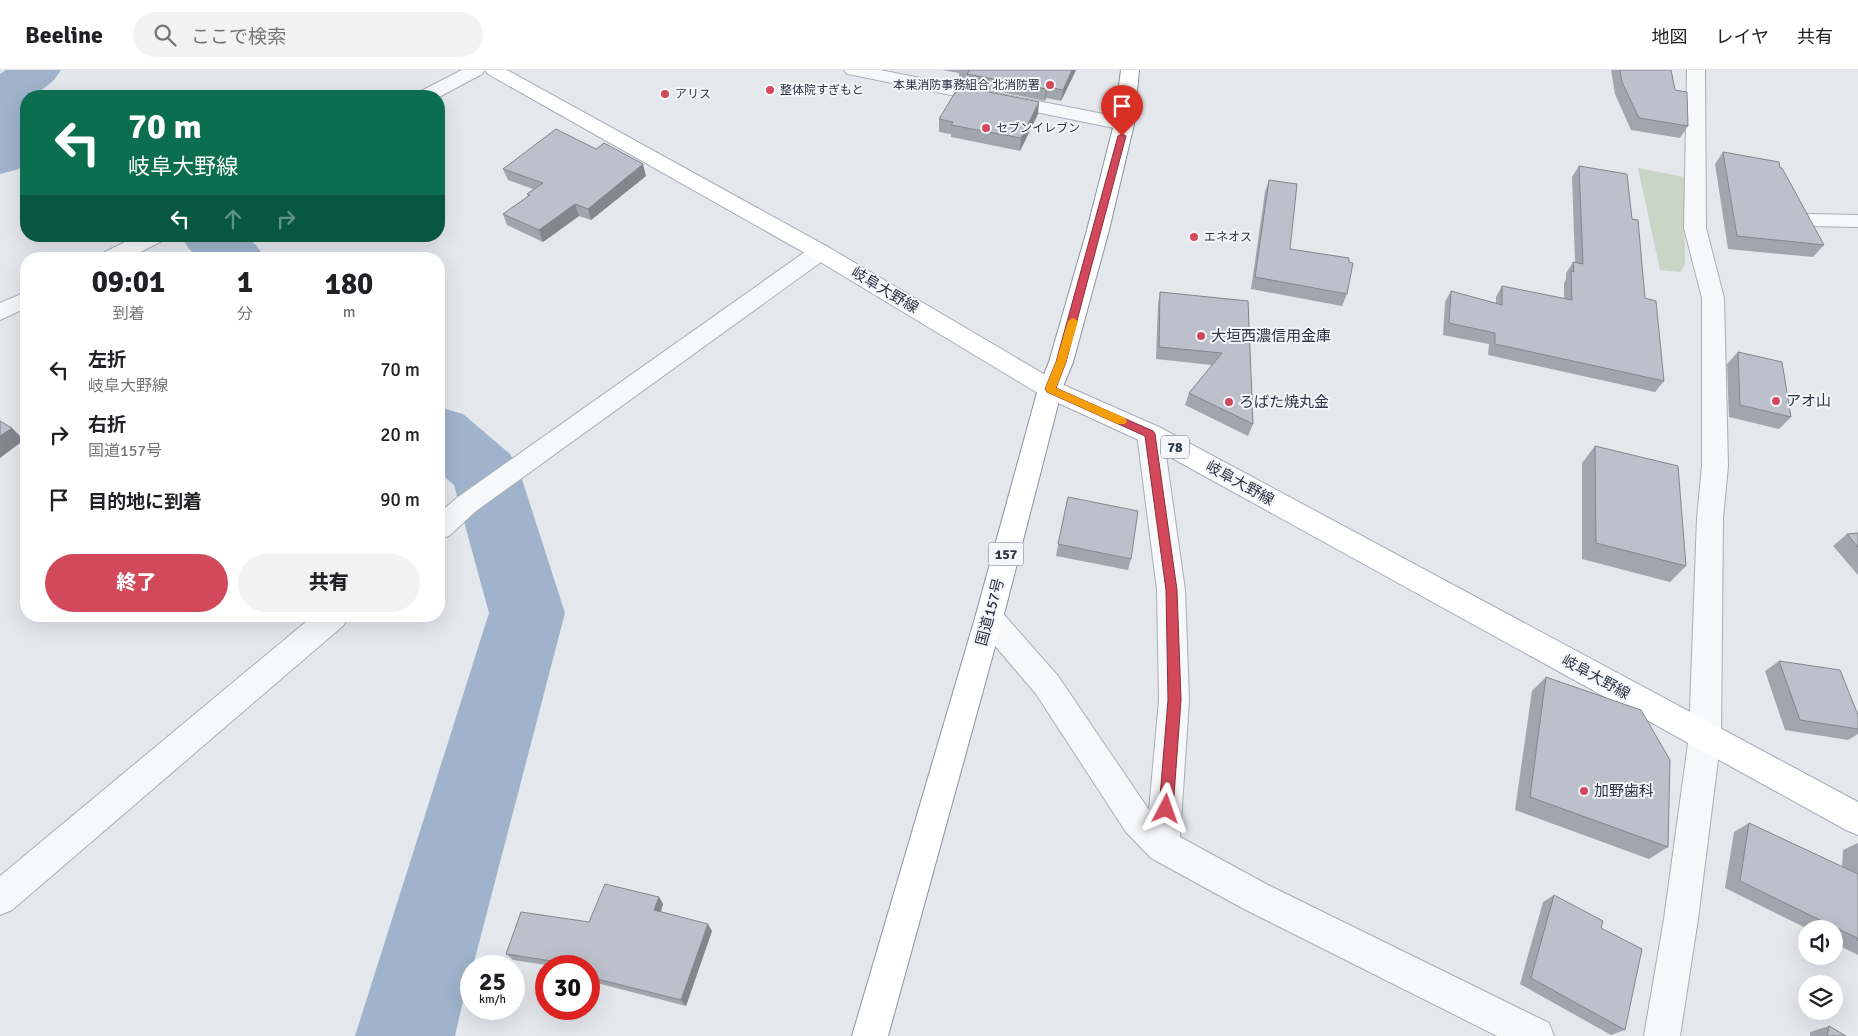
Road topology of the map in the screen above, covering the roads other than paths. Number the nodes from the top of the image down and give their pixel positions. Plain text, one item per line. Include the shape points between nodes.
1 (476, 70) edge
2 (494, 70) edge
3 (854, 70) edge
4 (1130, 70) edge
5 (1696, 70) edge
6 (438, 90) edge
7 (1124, 124) junction
8 (1808, 220) edge
9 (1858, 222) edge
10 (142, 242) edge
11 (123, 252) edge
12 (820, 252) junction
13 (20, 303) edge
14 (1, 312) edge
15 (1050, 389) junction
16 (1150, 434) junction
17 (445, 523) edge
18 (989, 618) junction
19 (327, 622) edge
20 (1705, 736) junction
21 (1858, 820) edge
22 (1163, 846) junction
23 (0, 898) edge
24 (870, 1036) edge
25 (1536, 1036) edge
26 (1662, 1036) edge

1 - 6 street
2 - 12 main road, 岐阜大野線 / 78
3 - 7 street
4 - 7 main road, 国道157号 / 157
5 - 20 street via 1695,228 1713,303 1715,466 1710,518
7 - 15 main road, 国道157号 / 157 via 1069,334
8 - 9 street
10 - 11 street
12 - 15 main road, 岐阜大野線 / 78
12 - 17 street via 512,471
13 - 14 street
15 - 16 main road, 岐阜大野線 / 78
15 - 18 main road, 国道157号 / 157
16 - 20 main road, 岐阜大野線 / 78
16 - 22 street via 1172,600 1174,700
18 - 22 street via 1046,685 1138,821
18 - 24 main road, 国道157号 / 157
19 - 23 street
20 - 21 main road, 岐阜大野線 / 78
20 - 26 street
22 - 25 street via 1256,898

